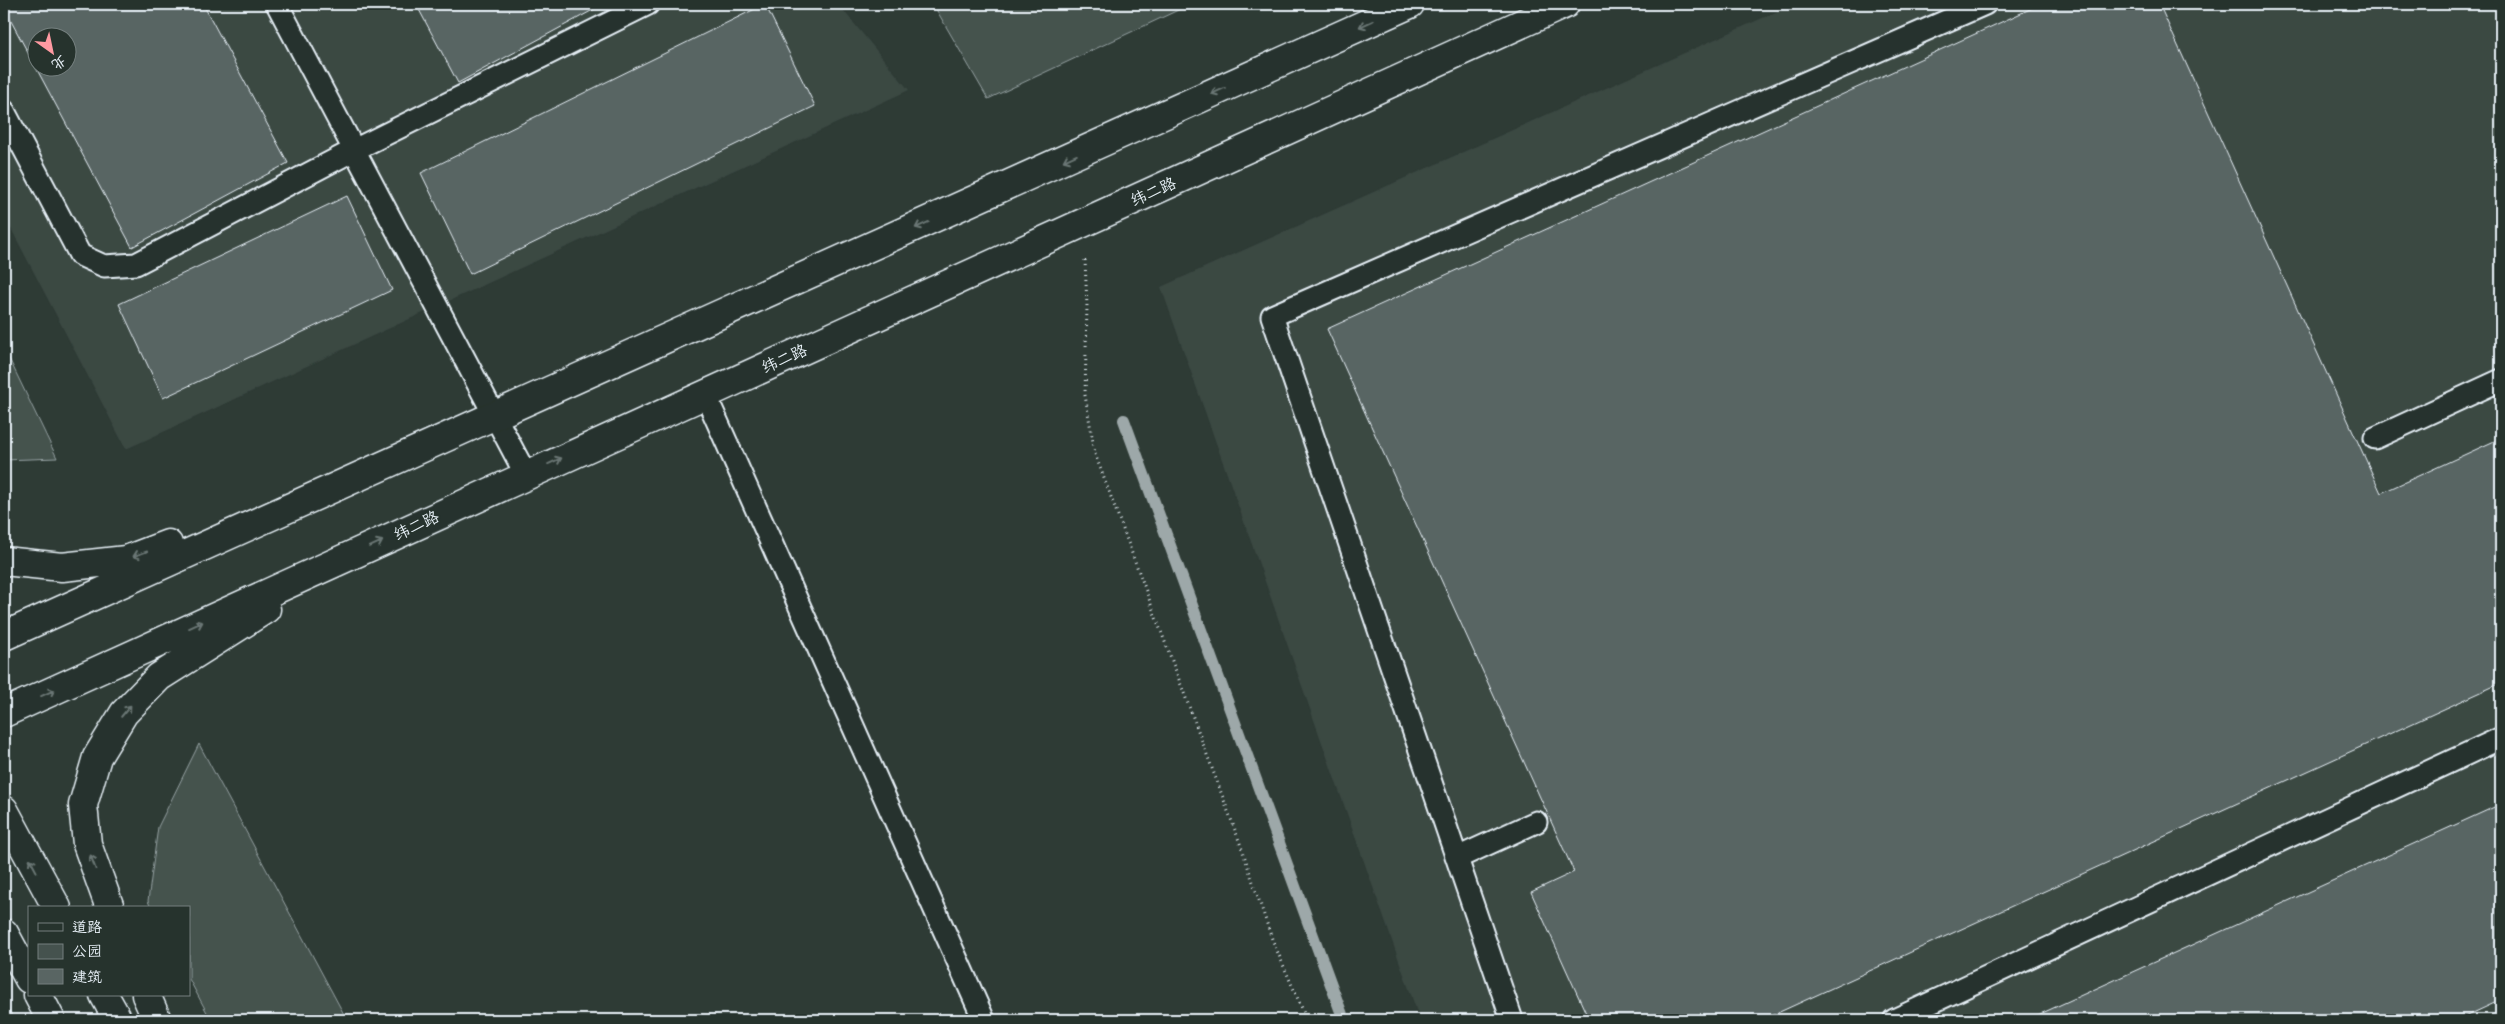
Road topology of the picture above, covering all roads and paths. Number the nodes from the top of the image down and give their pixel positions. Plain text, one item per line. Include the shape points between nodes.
1 (278, 4) edge
2 (648, 4) edge
3 (1410, 4) edge
4 (1565, 4) edge
5 (1985, 4) edge
6 (4, 111) edge
7 (354, 150) junction
8 (1084, 222) junction
9 (2501, 380) edge
10 (705, 394) junction
11 (495, 416) junction
12 (2375, 438) dead end
13 (400, 458) junction
14 (526, 475) junction
15 (350, 555) junction
16 (4, 561) edge
17 (4, 636) edge
18 (4, 713) edge
19 (2501, 738) edge
20 (4, 810) edge
21 (1536, 822) dead end
22 (1457, 858) junction
23 (56, 906) edge
24 (109, 906) edge
25 (4, 933) edge
26 (28, 977) edge
27 (39, 996) edge
28 (105, 996) edge
29 (146, 996) edge
30 (51, 1020) edge
31 (118, 1020) edge
32 (157, 1020) edge
33 (984, 1020) edge
34 (1307, 1020) edge
35 (1512, 1020) edge
36 (1894, 1020) edge

1 - 7 lane
2 - 7 lane
3 -> 11 main road
4 - 8 main road, 纬二路
5 - 22 lane via 1272,316
6 - 7 lane via 80,255 104,266 136,264
7 - 11 lane
8 - 10 main road, 纬二路
8 - 34 path via 1087,306 1085,395 1095,454 1238,837 1272,939
9 - 12 lane
14 -> 10 main road, 纬二路
10 - 33 lane
11 - 13 main road
11 - 14 lane
13 -> 16 main road via 126,560 62,567
13 - 17 main road
15 -> 14 main road, 纬二路
18 -> 15 main road, 纬二路
24 -> 15 main road via 87,844 83,805 97,757 124,713 159,677
19 - 36 lane
23 -> 20 main road
21 - 22 lane
22 - 35 lane
25 - 26 main road
27 - 30 main road
28 - 31 main road
29 - 32 main road

